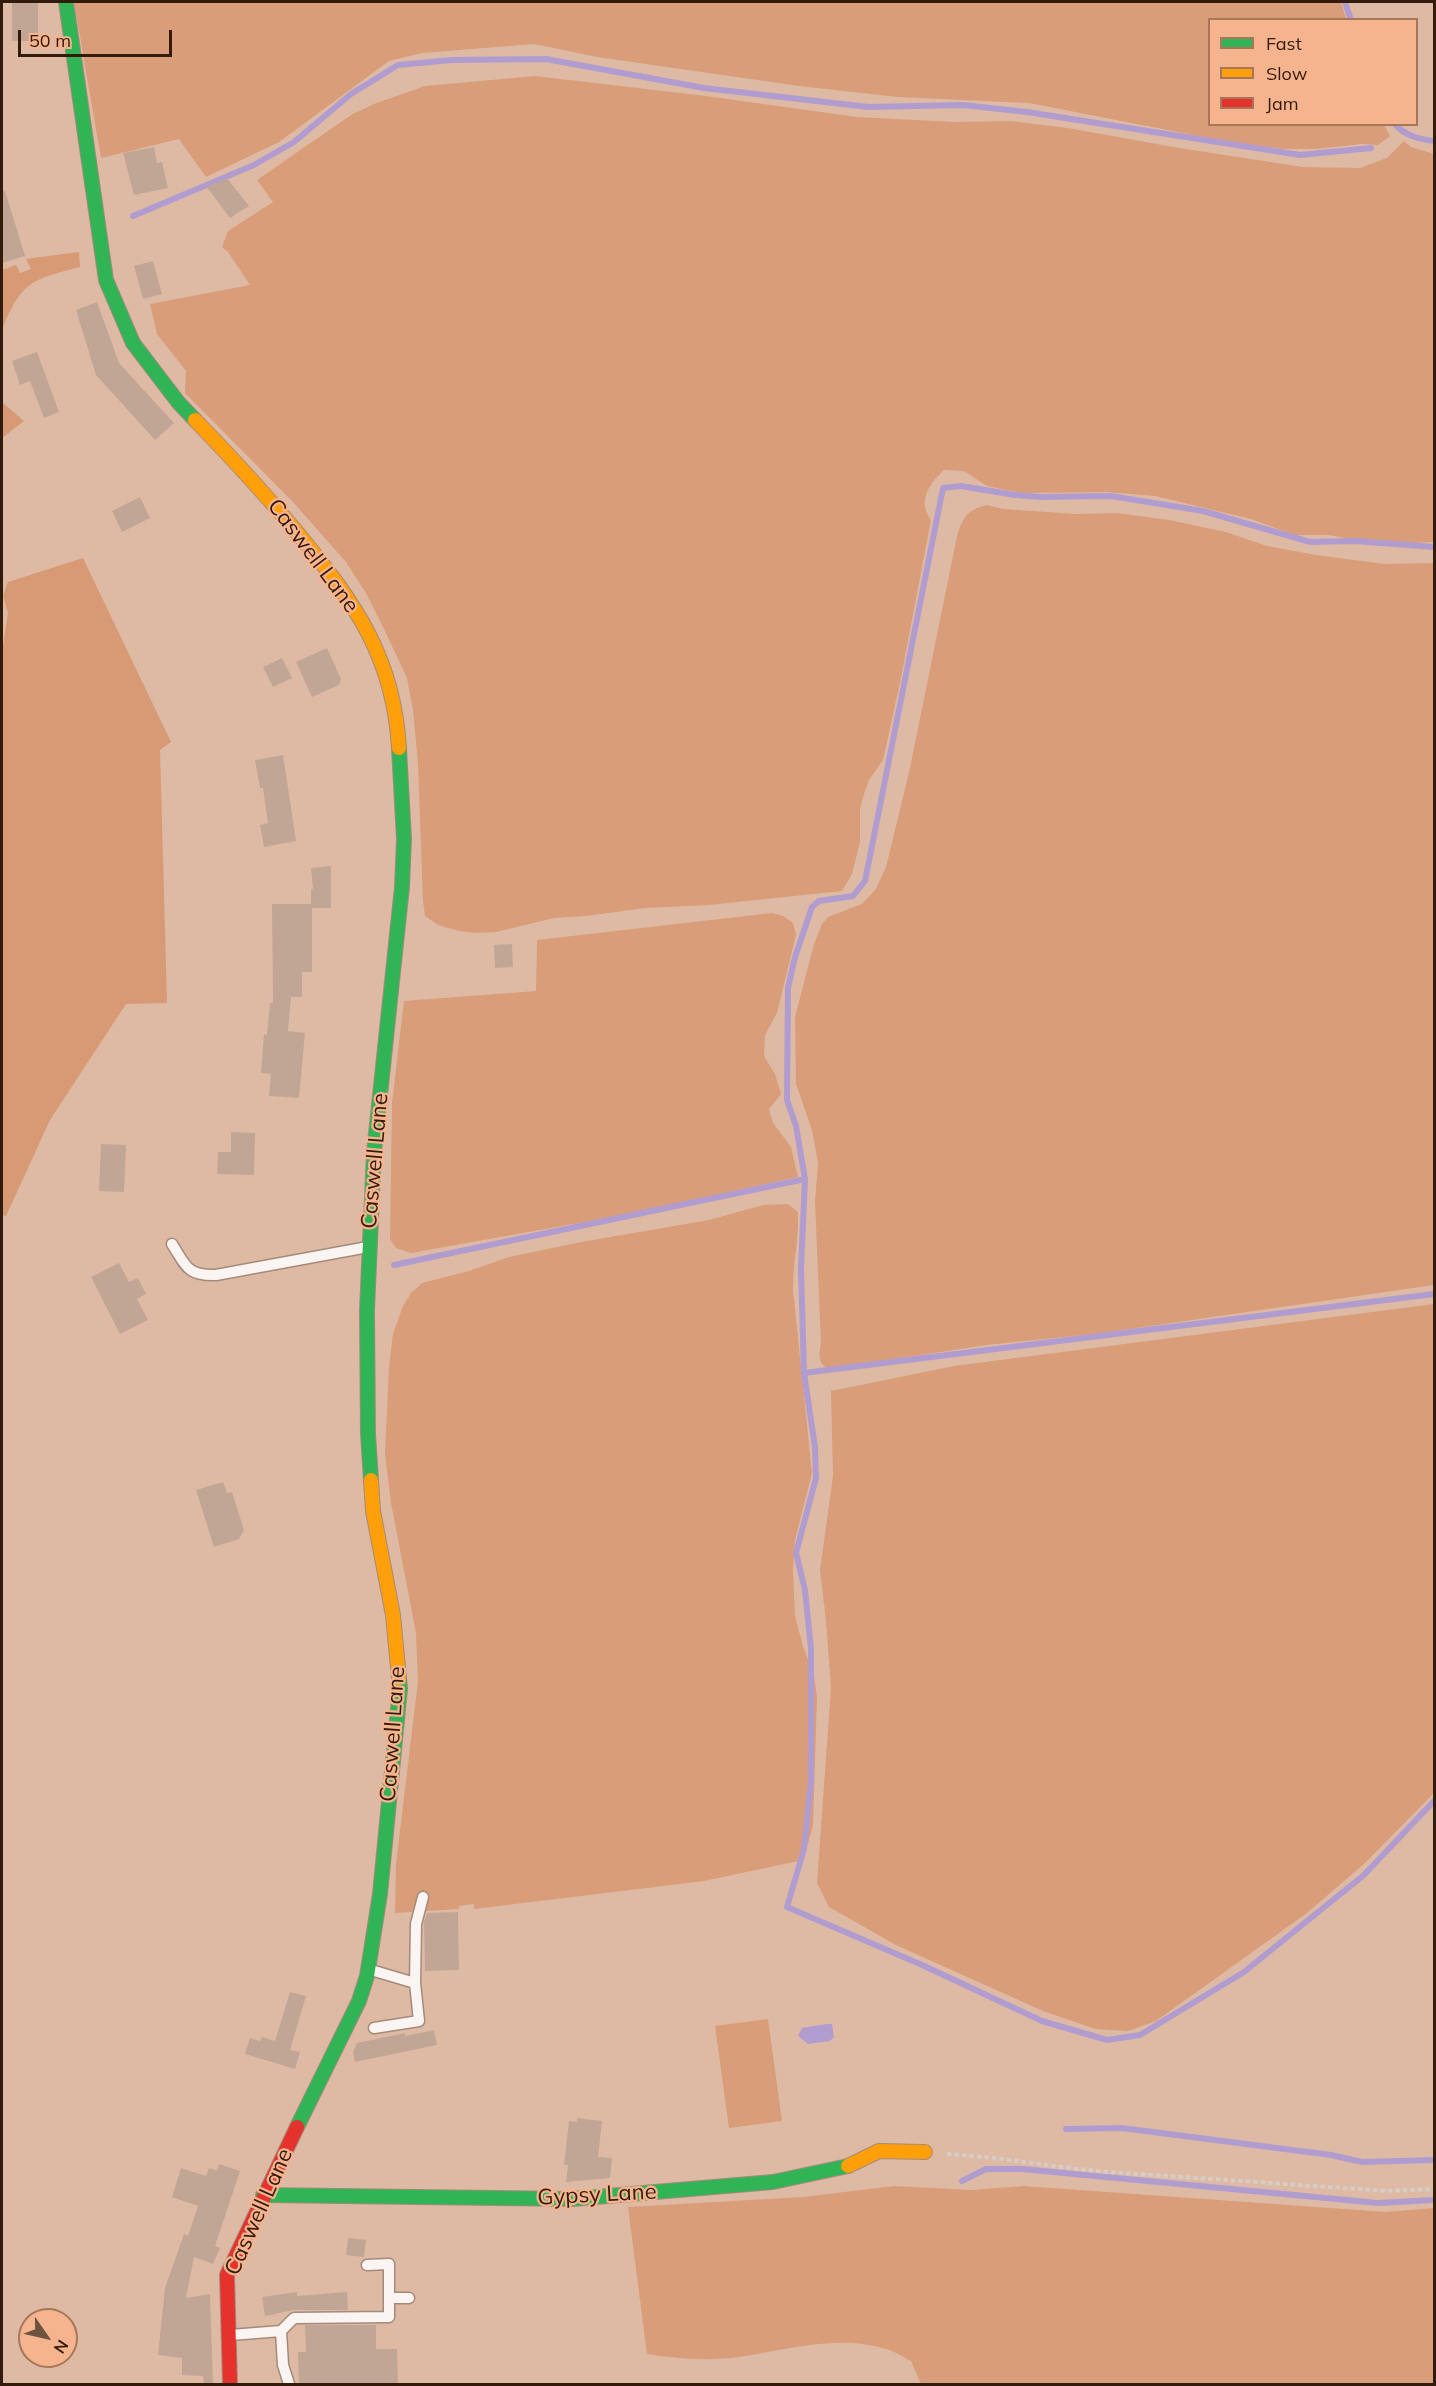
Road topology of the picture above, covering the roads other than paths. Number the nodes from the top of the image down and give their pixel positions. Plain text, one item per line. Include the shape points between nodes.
1 (66, 2) edge
2 (172, 1244) dead end
3 (369, 1247) junction
4 (423, 1897) dead end
5 (368, 1969) junction
6 (415, 1983) junction
7 (374, 2028) dead end
8 (925, 2152) road end
9 (263, 2196) junction
10 (367, 2265) dead end
11 (389, 2298) junction
12 (409, 2298) dead end
13 (281, 2331) junction
14 (228, 2336) junction
15 (231, 2385) edge
16 (289, 2385) edge

1 - 3 street, Caswell Lane via 106,280 133,343 178,402 262,490 340,585 364,623 393,701 401,769 402,887 374,1152
2 - 3 lane via 189,1270 199,1275
3 - 5 street, Caswell Lane via 368,1434 373,1511 393,1615 400,1689 380,1894
4 - 6 lane via 416,1924
5 - 6 lane
5 - 9 street, Caswell Lane via 348,2026
6 - 7 lane via 419,2021
8 - 9 street, Gypsy Lane via 879,2151 821,2174 773,2182 572,2199
9 - 14 street, Caswell Lane via 227,2275
10 - 11 lane via 389,2264
11 - 12 lane
11 - 13 lane via 389,2317 294,2318
13 - 14 lane
13 - 16 lane
14 - 15 street, Caswell Lane

